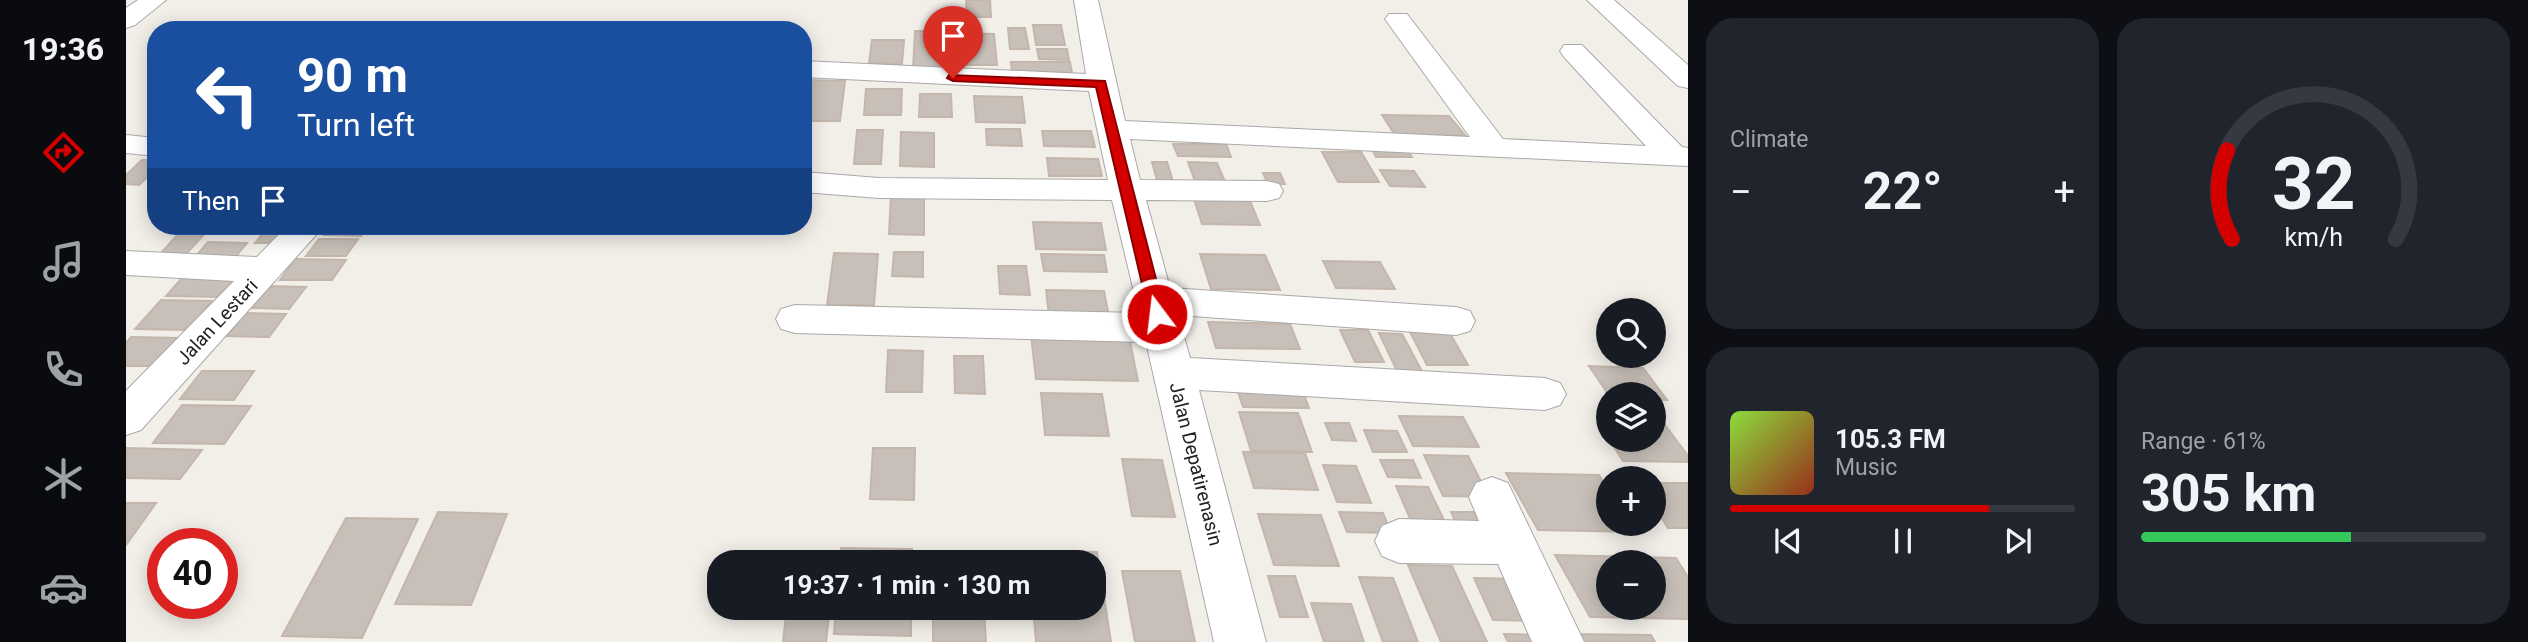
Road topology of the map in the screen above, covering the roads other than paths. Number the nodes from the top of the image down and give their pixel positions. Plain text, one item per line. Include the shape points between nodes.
1 (1086, 0) edge
2 (1599, 0) edge
3 (1398, 19) dead end
4 (1573, 51) dead end
5 (812, 69) edge
6 (1688, 80) edge
7 (1101, 83) junction
8 (1112, 129) junction
9 (126, 144) edge
10 (147, 146) edge
11 (1493, 147) junction
12 (1681, 156) edge
13 (812, 183) edge
14 (1125, 188) junction
15 (1267, 191) dead end
16 (299, 235) edge
17 (126, 264) edge
18 (267, 270) junction
19 (1157, 314) junction
20 (795, 319) dead end
21 (1457, 321) dead end
22 (1174, 373) junction
23 (1545, 394) dead end
24 (126, 418) edge
25 (1492, 497) dead end
26 (1399, 541) dead end
27 (1513, 543) junction
28 (1240, 642) edge
29 (1558, 642) edge

1 - 7 street, Jalan Depatirenasin
2 - 6 street
3 - 11 street
4 - 12 street
5 - 7 street
7 - 8 street, Jalan Depatirenasin
8 - 11 street
8 - 14 street, Jalan Depatirenasin
9 - 10 street
11 - 12 street
13 - 14 street
14 - 15 street
14 - 19 street, Jalan Depatirenasin
16 - 18 street, Jalan Lestari
17 - 18 street
18 - 24 street, Jalan Lestari
19 - 20 street
19 - 21 street
19 - 22 street, Jalan Depatirenasin
22 - 23 street
22 - 28 street, Jalan Depatirenasin
25 - 27 street
26 - 27 street
27 - 29 street

